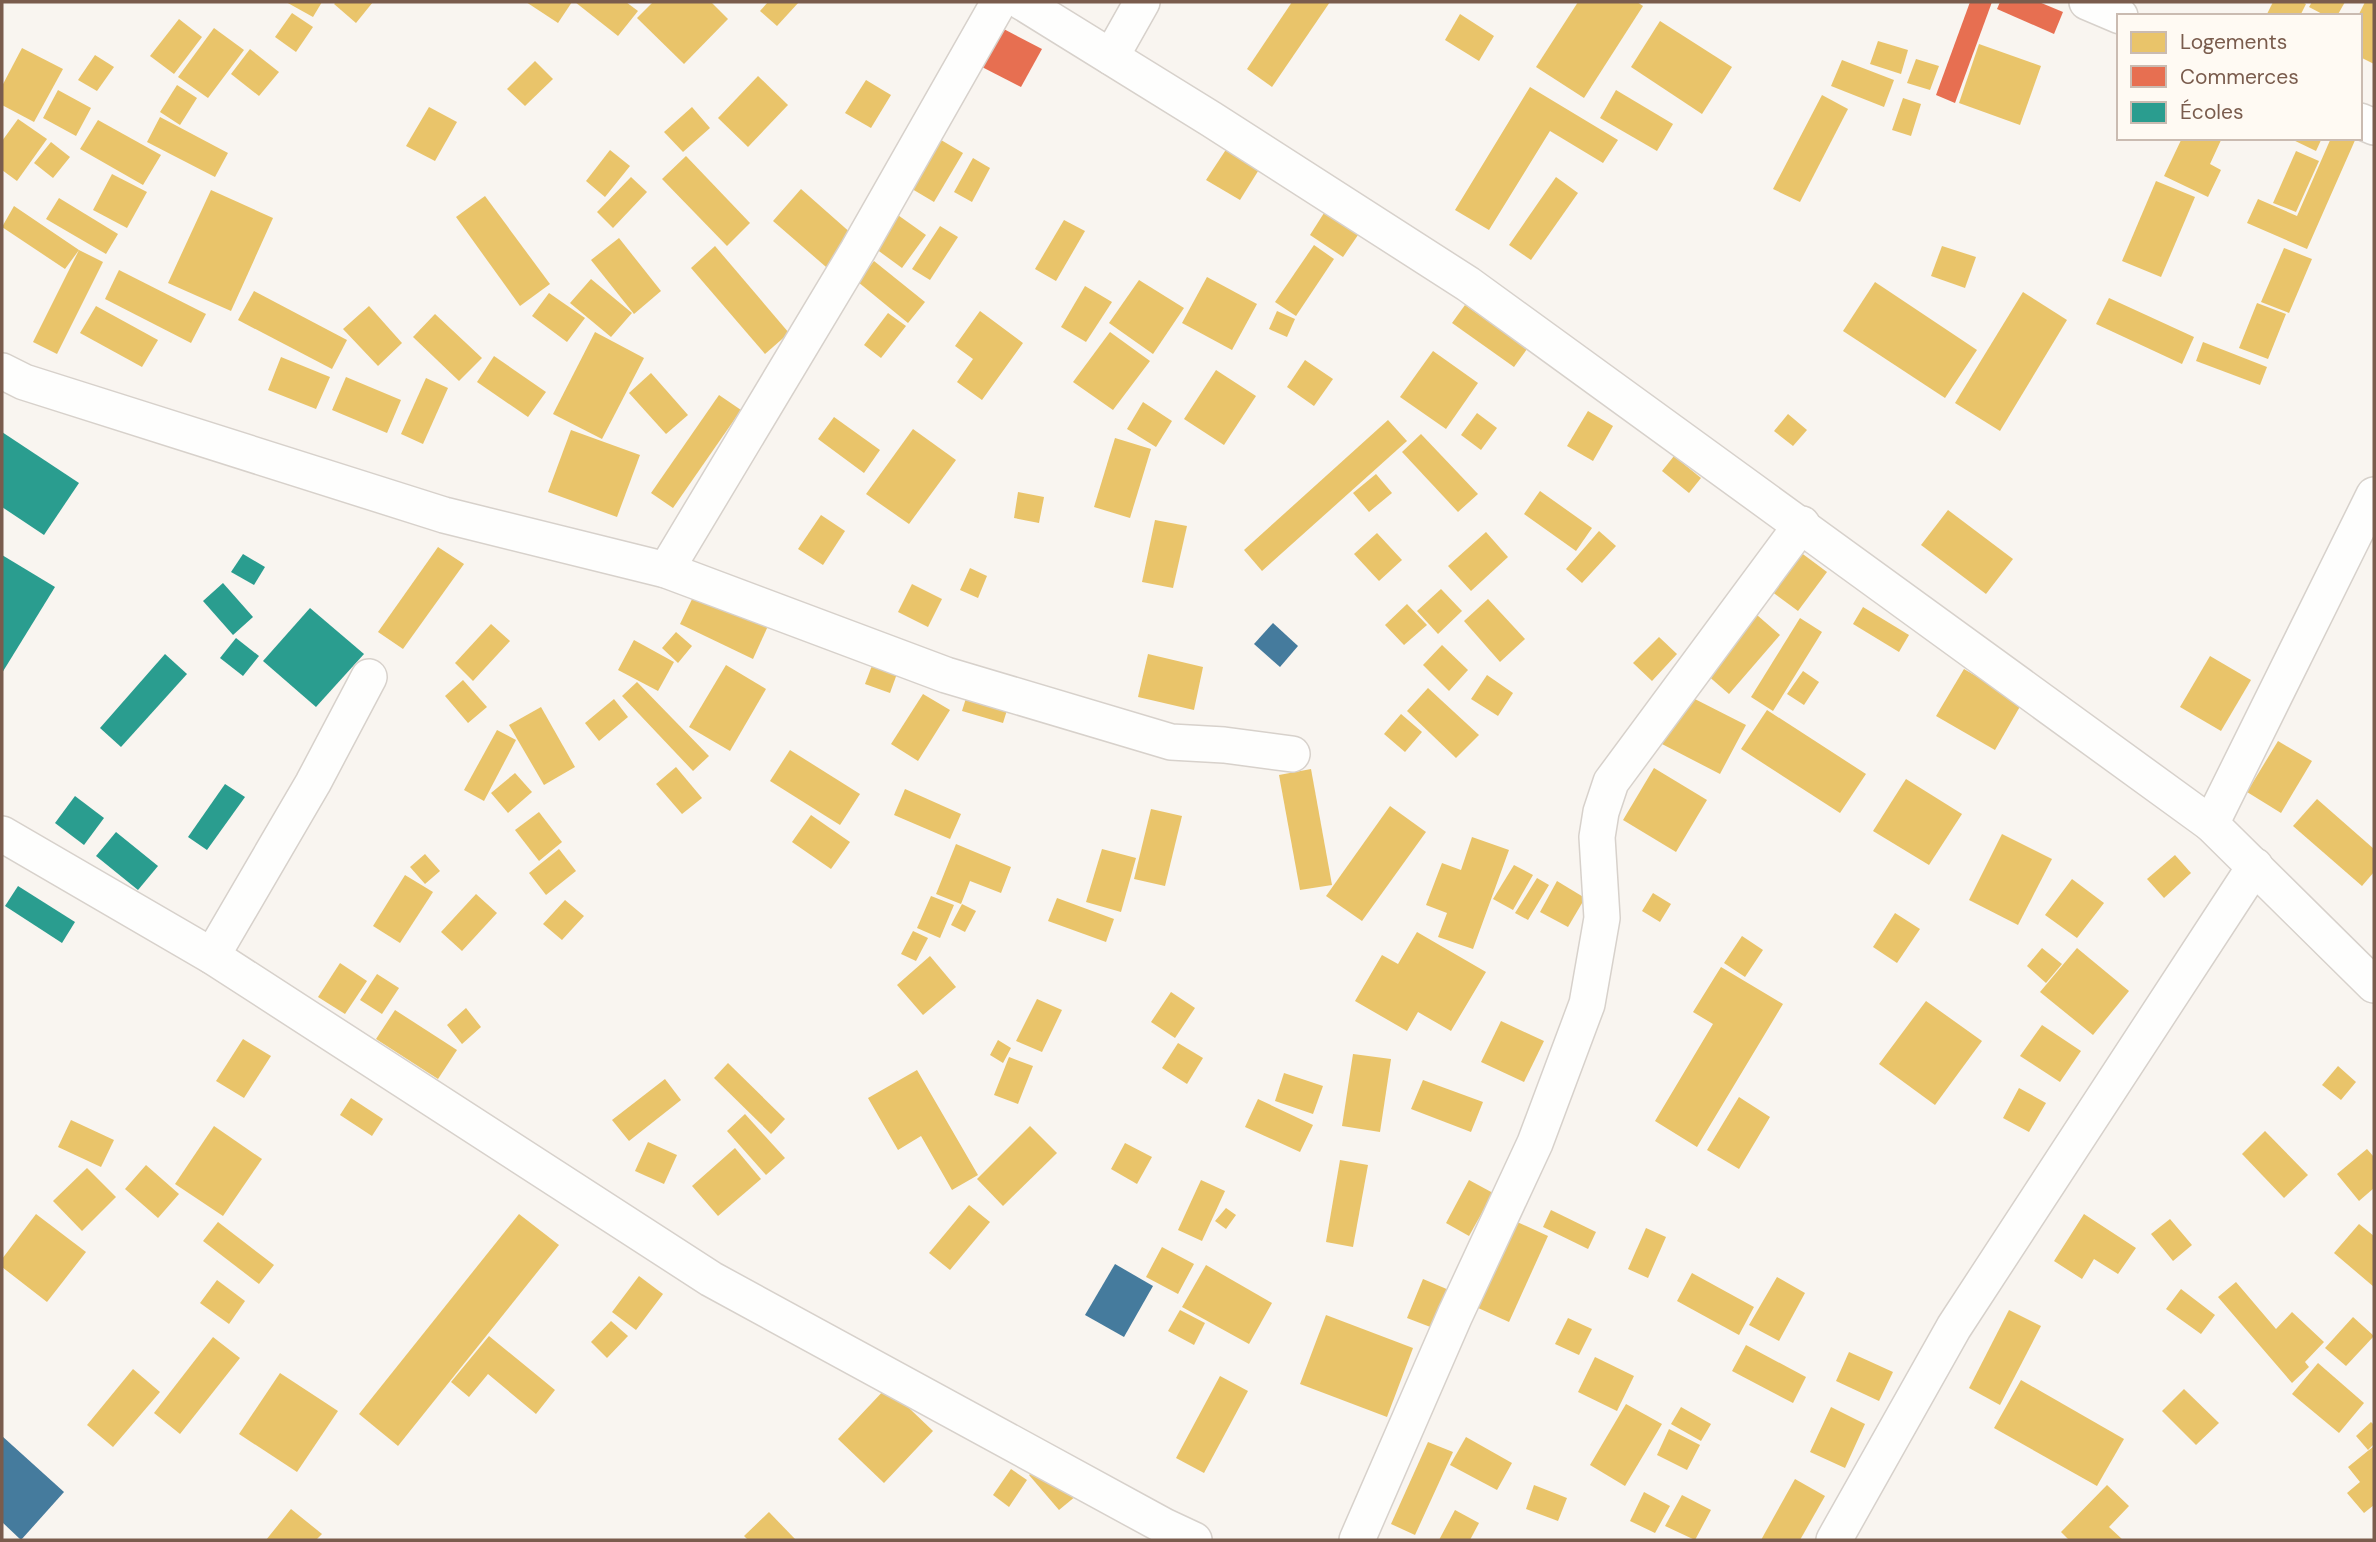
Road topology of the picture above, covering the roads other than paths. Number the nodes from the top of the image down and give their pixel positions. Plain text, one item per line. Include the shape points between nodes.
1 (999, 2) edge
2 (1021, 2) edge
3 (1142, 2) edge
4 (2087, 2) edge
5 (2117, 15) edge
6 (1111, 57) junction
7 (2, 371) edge
8 (2374, 495) edge
9 (1802, 524) junction
10 (666, 570) junction
11 (369, 677) dead end
12 (1292, 754) dead end
13 (2211, 824) junction
14 (2, 834) edge
15 (2255, 866) junction
16 (212, 956) junction
17 (2374, 985) edge
18 (1170, 1536) edge
19 (1357, 1540) edge
20 (1834, 1540) edge

1 - 10 street via 858,250
2 - 6 street
3 - 6 street
4 - 5 street
6 - 9 street via 1468,284
7 - 10 street via 24,382 443,515
8 - 13 street
9 - 13 street
9 - 19 street via 1611,782 1597,837 1602,918 1587,1004 1535,1143
10 - 12 street via 946,675 1171,742
11 - 16 street
13 - 15 street
14 - 16 street
15 - 17 street
15 - 20 street via 1954,1326
16 - 18 street via 711,1279

